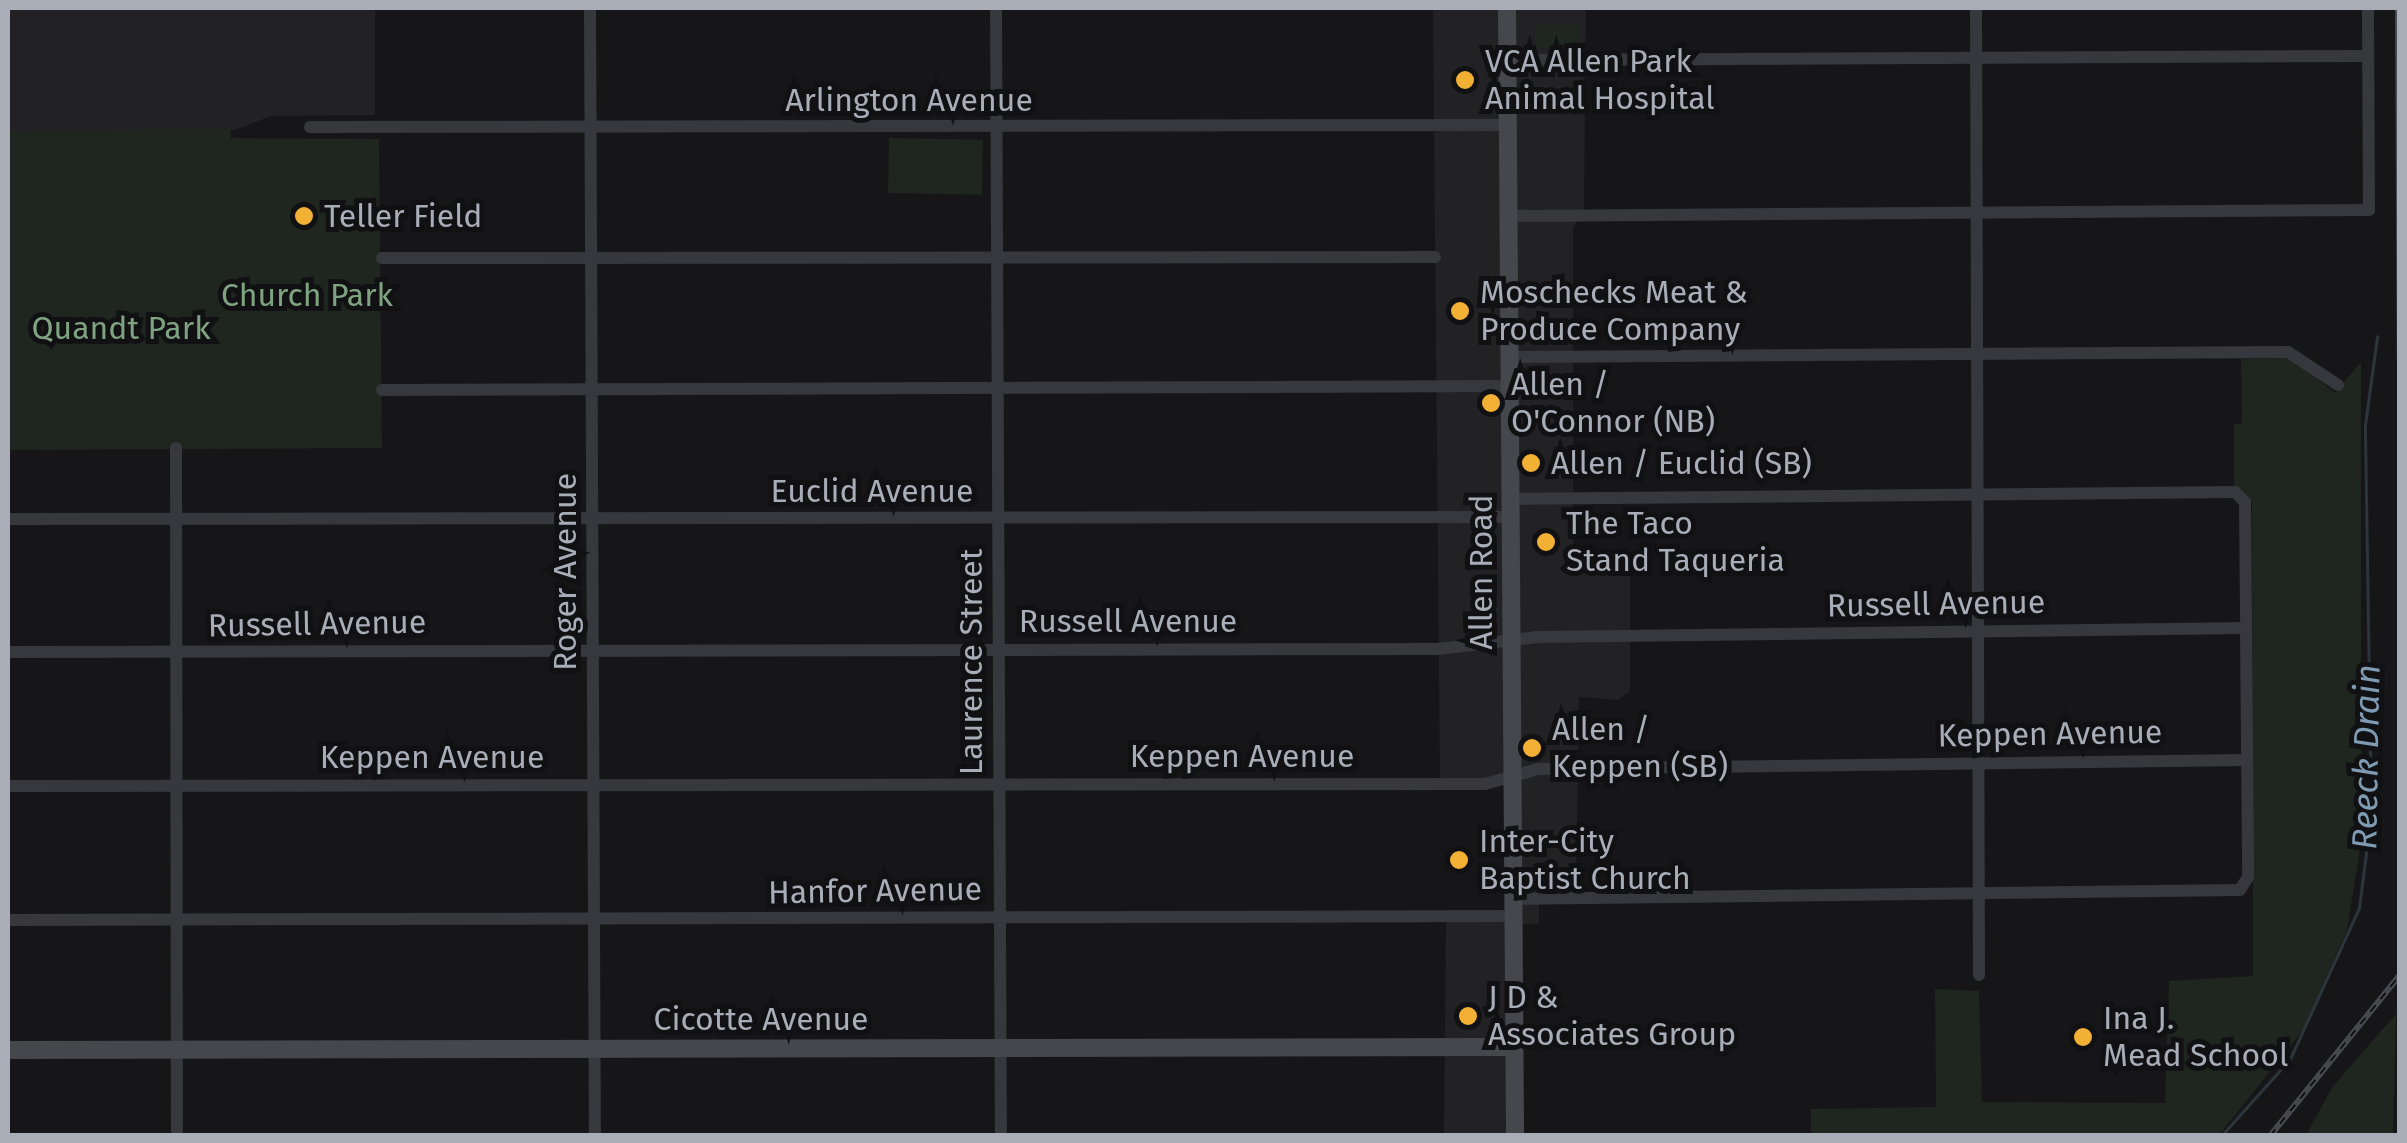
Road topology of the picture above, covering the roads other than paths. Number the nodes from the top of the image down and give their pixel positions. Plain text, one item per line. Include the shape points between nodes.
1 (590, 8) edge
2 (996, 8) edge
3 (1507, 8) edge
4 (1976, 8) edge
5 (2368, 8) edge
6 (2368, 56) junction
7 (1976, 58) junction
8 (1507, 60) junction
9 (1508, 125) junction
10 (310, 127) dead end
11 (591, 127) junction
12 (996, 128) junction
13 (1978, 212) junction
14 (1508, 216) junction
15 (1435, 257) dead end
16 (382, 258) dead end
17 (592, 258) junction
18 (996, 258) junction
19 (1977, 354) junction
20 (1509, 358) junction
21 (2338, 385) dead end
22 (1510, 386) junction
23 (997, 387) junction
24 (592, 388) junction
25 (382, 390) dead end
26 (176, 448) dead end
27 (1977, 496) junction
28 (1510, 508) junction
29 (593, 518) junction
30 (998, 518) junction
31 (8, 519) edge
32 (176, 519) junction
33 (2246, 628) junction
34 (1979, 631) junction
35 (1511, 643) junction
36 (998, 648) junction
37 (593, 649) junction
38 (8, 652) edge
39 (177, 653) junction
40 (2247, 760) junction
41 (1979, 762) junction
42 (1512, 776) junction
43 (1000, 782) junction
44 (594, 784) junction
45 (177, 785) junction
46 (8, 786) edge
47 (1979, 895) junction
48 (1513, 908) junction
49 (1000, 917) junction
50 (8, 920) edge
51 (595, 920) junction
52 (178, 921) junction
53 (1979, 975) dead end
54 (1514, 1046) junction
55 (594, 1048) junction
56 (1001, 1048) junction
57 (8, 1050) edge
58 (177, 1050) junction
59 (177, 1136) edge
60 (595, 1136) edge
61 (1001, 1136) edge
62 (1514, 1136) edge

1 - 11 street, Roger Avenue
2 - 12 street, Laurence Street
3 - 8 street, Allen Road
4 - 7 street
5 - 6 street
6 - 7 street
6 - 13 street via 2370,210
7 - 8 street
7 - 13 street
8 - 9 street, Allen Road
9 - 12 street, Arlington Avenue
9 - 14 street, Allen Road
10 - 11 street, Arlington Avenue
11 - 12 street, Arlington Avenue
11 - 17 street, Roger Avenue
12 - 18 street, Laurence Street
13 - 14 street
13 - 19 street
14 - 20 street, Allen Road
15 - 18 street
16 - 17 street
17 - 18 street
17 - 24 street, Roger Avenue
18 - 23 street, Laurence Street
19 - 20 street
19 - 21 street via 2288,352
19 - 27 street
20 - 22 street, Allen Road
22 - 23 street
22 - 28 street, Allen Road
23 - 24 street
23 - 30 street, Laurence Street
24 - 25 street
24 - 29 street, Roger Avenue
26 - 32 street
27 - 28 street, Euclid Avenue
27 - 33 street, Euclid Avenue via 2242,495
27 - 34 street
28 - 30 street, Euclid Avenue
28 - 35 street, Allen Road
29 - 30 street, Euclid Avenue
29 - 32 street, Euclid Avenue
29 - 37 street, Roger Avenue
30 - 36 street, Laurence Street
31 - 32 street, Euclid Avenue
32 - 39 street
33 - 34 street, Russell Avenue
33 - 40 street
34 - 35 street, Russell Avenue
34 - 41 street
35 - 36 street, Russell Avenue
35 - 42 street, Allen Road
36 - 37 street, Russell Avenue
36 - 43 street, Laurence Street
37 - 39 street, Russell Avenue
37 - 44 street, Roger Avenue
38 - 39 street, Russell Avenue
39 - 45 street
40 - 41 street, Keppen Avenue
40 - 47 street, Hanfor Avenue via 2243,888
41 - 42 street, Keppen Avenue
41 - 47 street
42 - 43 street, Keppen Avenue via 1486,784
42 - 48 street, Allen Road
43 - 44 street, Keppen Avenue
43 - 49 street, Laurence Street
44 - 45 street, Keppen Avenue
44 - 51 street, Roger Avenue
45 - 46 street, Keppen Avenue
45 - 52 street
47 - 48 street, Hanfor Avenue
47 - 53 street
48 - 49 street, Hanfor Avenue
48 - 54 street, Allen Road
49 - 51 street, Hanfor Avenue
49 - 56 street, Laurence Street
50 - 52 street, Hanfor Avenue
51 - 52 street, Hanfor Avenue
51 - 55 street, Roger Avenue
52 - 58 street
54 - 56 street, Cicotte Avenue
54 - 62 street, Allen Road
55 - 56 street, Cicotte Avenue
55 - 58 street, Cicotte Avenue
55 - 60 street, Roger Avenue
56 - 61 street, Laurence Street
57 - 58 street, Cicotte Avenue
58 - 59 street

